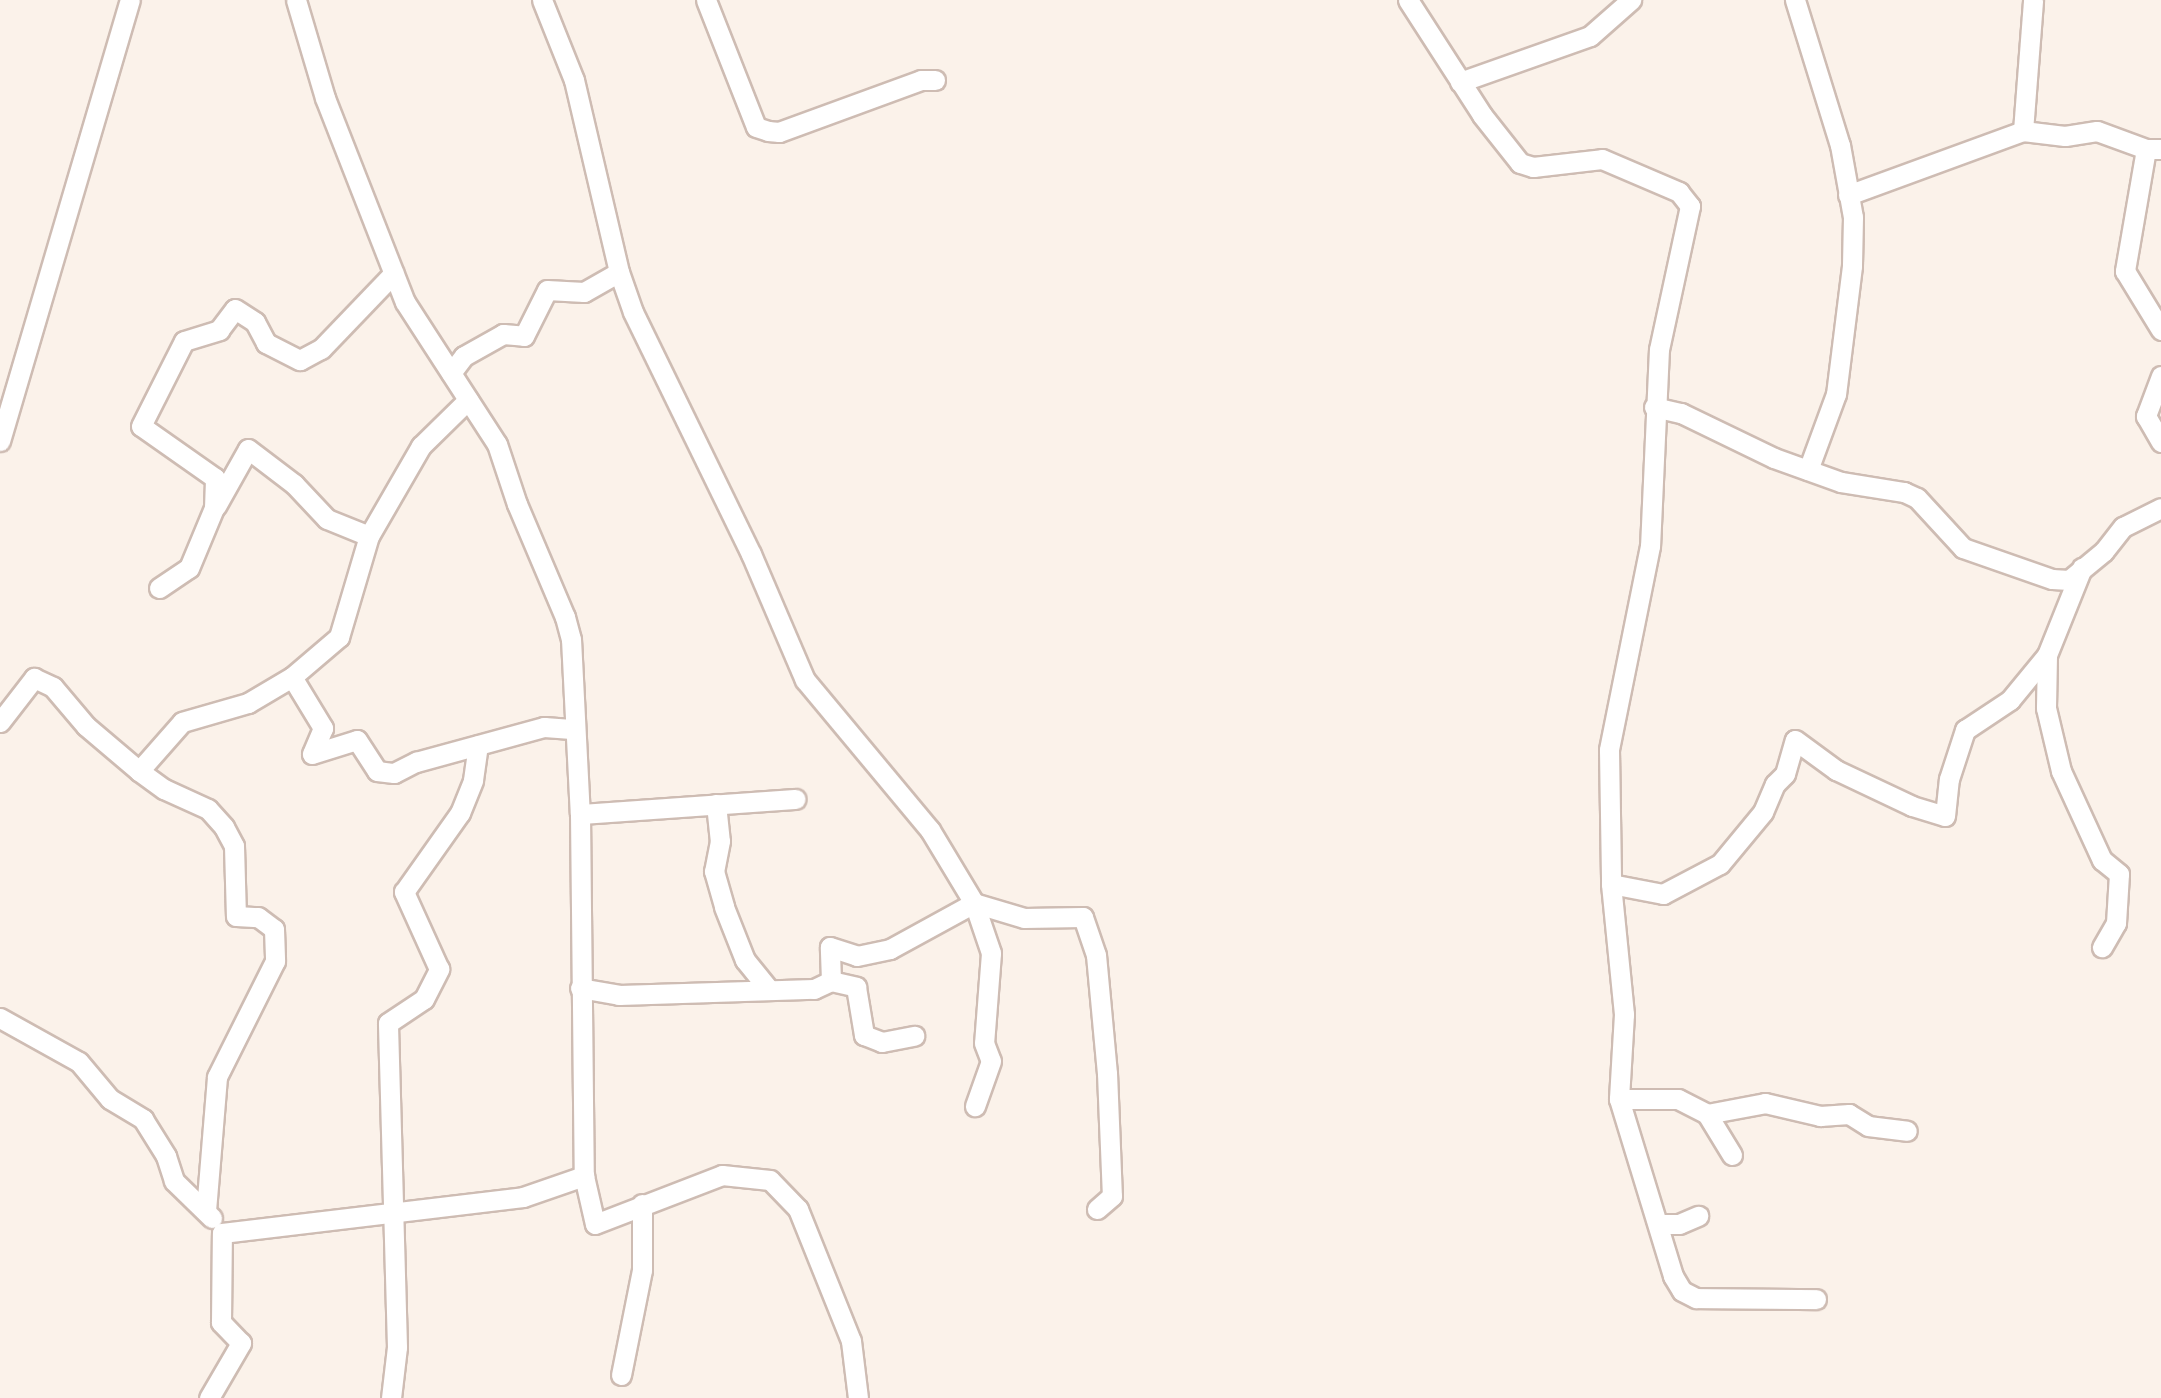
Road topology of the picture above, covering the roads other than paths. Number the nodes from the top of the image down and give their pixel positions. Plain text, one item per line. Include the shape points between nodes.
1 (130, 0) edge
2 (296, 0) edge
3 (542, 0) edge
4 (706, 0) edge
5 (1408, 0) edge
6 (1631, 0) edge
7 (1795, 0) edge
8 (2033, 0) edge
9 (935, 80) dead end
10 (1460, 82) junction
11 (2022, 131) junction
12 (2153, 149) edge
13 (1848, 195) junction
14 (619, 272) junction
15 (394, 273) junction
16 (2161, 330) edge
17 (451, 373) junction
18 (2161, 376) edge
19 (468, 400) junction
20 (1654, 407) junction
21 (0, 441) edge
22 (2161, 442) edge
23 (1808, 470) junction
24 (214, 508) junction
25 (2161, 508) edge
26 (369, 536) junction
27 (2082, 568) junction
28 (159, 588) dead end
29 (2047, 655) junction
30 (292, 677) junction
31 (0, 722) edge
32 (575, 729) junction
33 (478, 745) junction
34 (139, 771) junction
35 (795, 799) dead end
36 (716, 804) junction
37 (580, 814) junction
38 (1611, 884) junction
39 (974, 903) junction
40 (2102, 947) dead end
41 (831, 981) junction
42 (580, 988) junction
43 (769, 990) junction
44 (0, 1018) edge
45 (914, 1036) dead end
46 (1619, 1099) junction
47 (975, 1107) dead end
48 (1707, 1114) junction
49 (1907, 1131) dead end
50 (1732, 1155) dead end
51 (584, 1176) junction
52 (642, 1204) junction
53 (1097, 1209) dead end
54 (206, 1212) junction
55 (393, 1213) junction
56 (1698, 1216) dead end
57 (1658, 1224) junction
58 (222, 1233) junction
59 (1816, 1299) dead end
60 (621, 1375) dead end
61 (209, 1398) edge
62 (391, 1398) edge
63 (858, 1398) edge

1 - 21 street
2 - 15 street via 325,98
3 - 14 street via 574,79
4 - 9 street via 756,127 779,132 921,80
5 - 10 street
6 - 10 street via 1590,36
7 - 13 street via 1840,145
8 - 11 street
10 - 20 street via 1508,151 1525,166 1595,157 1688,199 1659,349
11 - 12 street via 2065,136 2097,131
11 - 13 street
12 - 16 street via 2125,271
13 - 23 street via 1853,217 1852,266 1836,394
14 - 17 street via 583,292 547,290 524,336 503,334 464,356
14 - 39 street via 805,680 930,830
15 - 17 street via 420,328
15 - 24 street via 321,349 300,360 266,343 255,322 235,309 219,330 184,341 141,426 215,478
17 - 19 street
18 - 22 street via 2146,416
19 - 26 street via 421,446
19 - 32 street via 497,444 565,617
20 - 23 street via 1681,414
20 - 38 street via 1650,547 1609,750
23 - 27 street via 1841,482 1890,487 1910,495 1974,554 2052,579 2069,580
24 - 26 street via 248,449 294,484 327,519
24 - 28 street via 189,568
25 - 27 street via 2123,527 2104,551
26 - 30 street via 339,637
27 - 29 street
29 - 38 street via 2015,694 1965,730 1949,779 1945,816 1836,770 1795,740 1785,774 1763,812 1720,864 1663,894
29 - 40 street via 2046,708 2061,771 2102,860 2119,874 2116,922
30 - 33 street via 323,728 312,754 357,740 377,771 394,773
30 - 34 street via 248,703 182,722
31 - 34 street via 34,678 53,687 86,726
32 - 33 street via 544,727
32 - 37 street
33 - 55 street via 474,780 460,813 404,892 439,969 424,999 388,1023
34 - 54 street via 164,789 208,809 224,827 234,846 236,916 258,917 274,929 275,961 217,1077
35 - 36 street
36 - 37 street
36 - 43 street via 720,841 714,871 724,907 745,960
37 - 42 street
38 - 46 street via 1623,1014
39 - 41 street via 890,949 857,956 830,947
39 - 47 street via 991,953 984,1043 991,1062
39 - 53 street via 1024,918 1083,917 1096,956 1107,1073 1112,1196
41 - 43 street via 814,989
41 - 45 street via 856,987 864,1035 882,1042
42 - 43 street via 619,995
42 - 51 street
44 - 54 street via 79,1062 110,1099 143,1119 166,1156 174,1181
46 - 48 street via 1678,1099
46 - 57 street
48 - 49 street via 1765,1103 1820,1116 1849,1114 1868,1125
48 - 50 street
51 - 52 street via 595,1224
51 - 55 street via 523,1197
52 - 60 street via 642,1270
52 - 63 street via 722,1175 770,1180 798,1209 851,1340
54 - 58 street
55 - 58 street
55 - 62 street via 397,1347
56 - 57 street via 1679,1224
57 - 59 street via 1673,1276 1688,1295
58 - 61 street via 221,1322 241,1343

